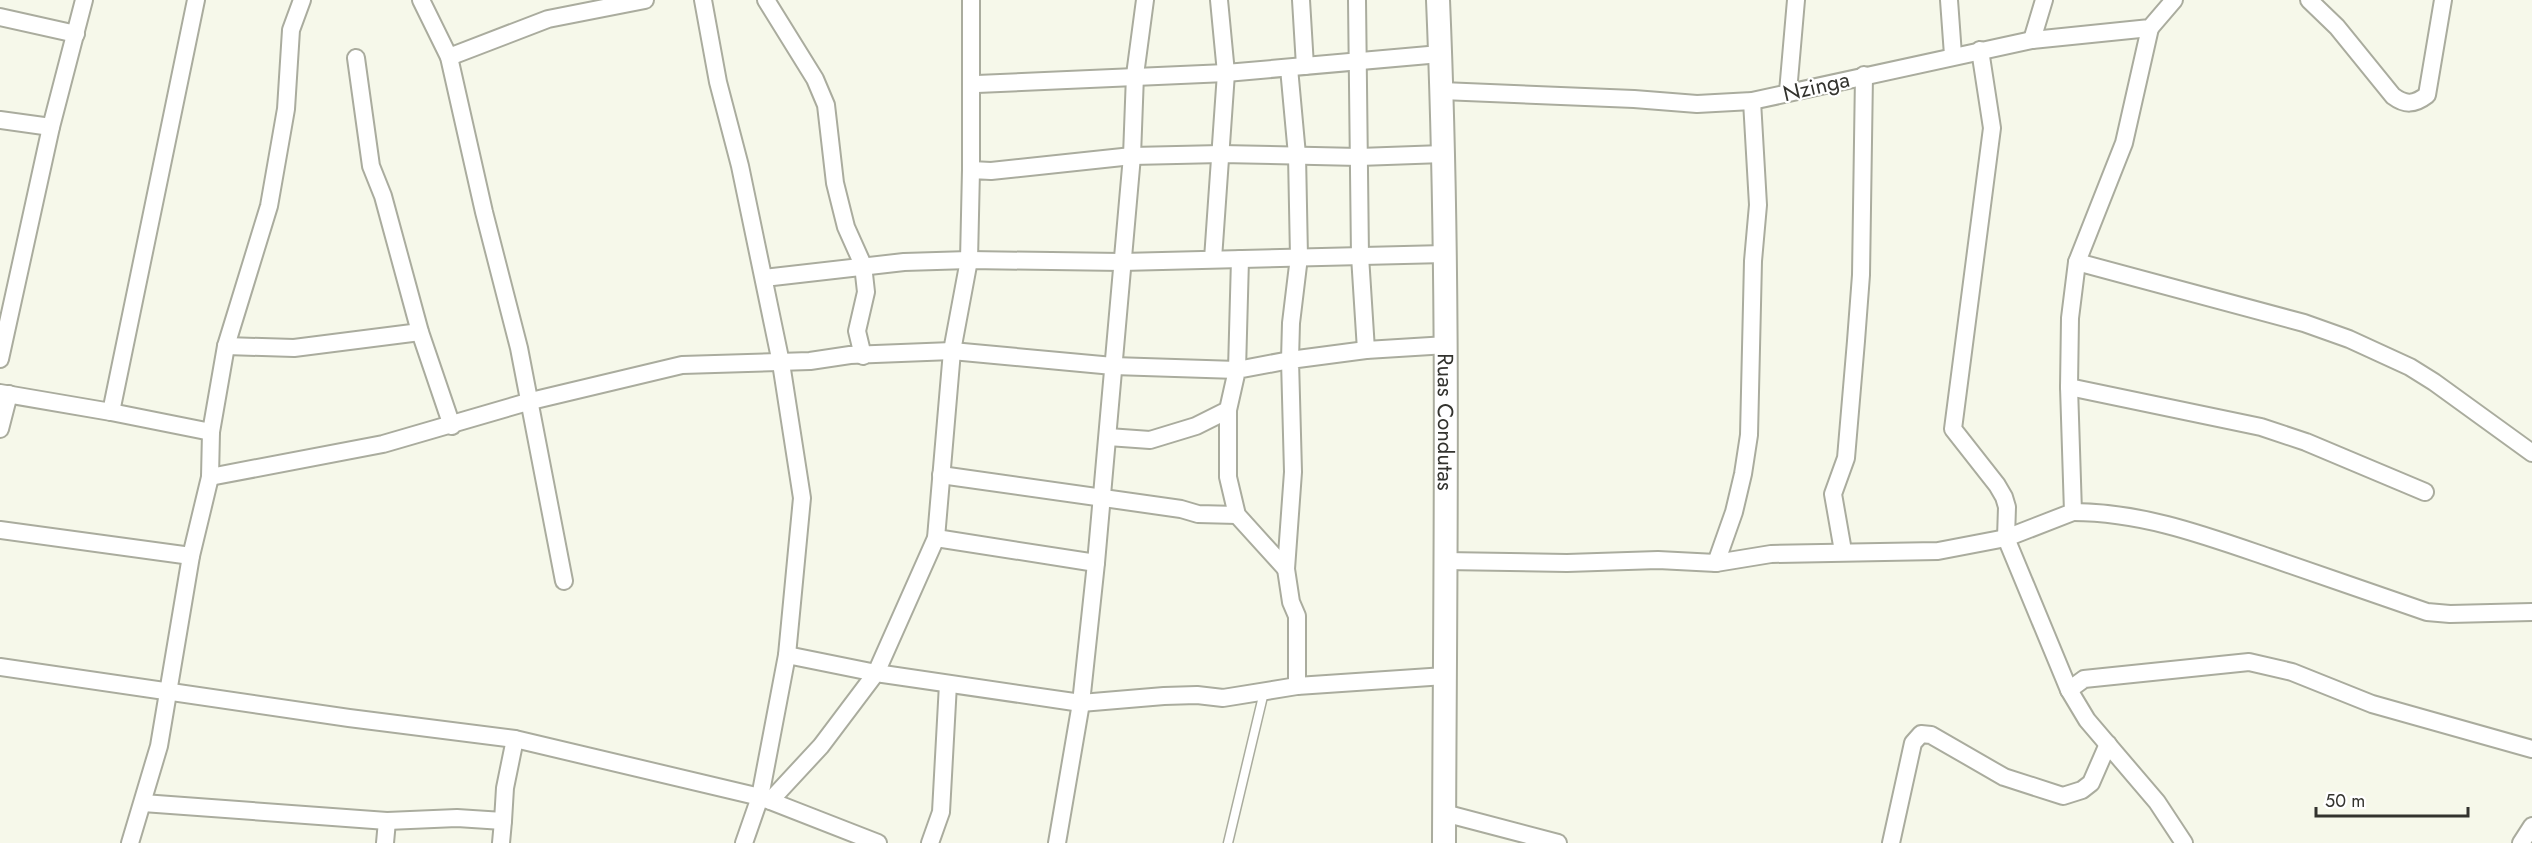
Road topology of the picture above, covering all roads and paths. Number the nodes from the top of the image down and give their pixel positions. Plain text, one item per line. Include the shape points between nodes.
1 (84, 0) edge
2 (196, 0) edge
3 (302, 0) edge
4 (421, 0) edge
5 (645, 0) edge
6 (703, 0) edge
7 (766, 0) edge
8 (971, 0) edge
9 (1145, 0) edge
10 (1219, 0) edge
11 (1301, 0) edge
12 (1357, 0) edge
13 (1438, 0) edge
14 (1796, 0) edge
15 (1949, 0) edge
16 (2044, 0) edge
17 (2174, 0) edge
18 (2309, 0) edge
19 (2443, 0) edge
20 (0, 17) edge
21 (2150, 28) junction
22 (76, 34) junction
23 (2032, 40) junction
24 (1980, 50) junction
25 (1440, 54) junction
26 (1953, 55) junction
27 (448, 57) junction
28 (356, 58) dead end
29 (1357, 62) junction
30 (1297, 67) junction
31 (1226, 73) junction
32 (1135, 75) junction
33 (1864, 75) junction
34 (971, 87) junction
35 (1442, 91) junction
36 (1788, 92) junction
37 (1752, 101) junction
38 (0, 120) edge
39 (51, 128) junction
40 (1443, 153) junction
41 (1221, 154) junction
42 (1297, 155) junction
43 (1132, 156) junction
44 (1359, 157) junction
45 (971, 170) junction
46 (1445, 254) junction
47 (1360, 256) junction
48 (1299, 257) junction
49 (1213, 259) junction
50 (1240, 259) junction
51 (969, 260) junction
52 (1122, 262) junction
53 (2077, 262) junction
54 (863, 265) junction
55 (764, 278) junction
56 (420, 332) junction
57 (1447, 345) junction
58 (226, 346) junction
59 (1366, 350) junction
60 (952, 351) junction
61 (863, 356) junction
62 (0, 359) edge
63 (1290, 360) junction
64 (781, 363) junction
65 (1113, 366) junction
66 (1237, 370) junction
67 (2069, 387) junction
68 (4, 394) edge
69 (531, 401) junction
70 (1228, 410) junction
71 (111, 412) junction
72 (452, 426) junction
73 (0, 429) edge
74 (211, 432) junction
75 (1108, 437) junction
76 (2532, 453) edge
77 (941, 475) junction
78 (210, 477) junction
79 (2425, 492) dead end
80 (1103, 498) junction
81 (2073, 512) junction
82 (1237, 515) junction
83 (0, 530) edge
84 (936, 538) junction
85 (2006, 538) junction
86 (1843, 551) junction
87 (191, 556) junction
88 (1444, 561) junction
89 (1096, 563) junction
90 (1716, 563) junction
91 (1286, 569) junction
92 (564, 581) dead end
93 (2532, 612) edge
94 (787, 655) junction
95 (0, 667) edge
96 (876, 673) junction
97 (1445, 676) junction
98 (948, 684) junction
99 (1297, 686) junction
100 (169, 690) junction
101 (2069, 690) junction
102 (1264, 691) junction
103 (1081, 703) junction
104 (515, 739) junction
105 (2108, 744) junction
106 (2532, 749) edge
107 (765, 799) junction
108 (143, 803) junction
109 (1444, 813) junction
110 (503, 821) junction
111 (387, 822) junction
112 (2532, 826) edge
113 (130, 843) edge
114 (385, 843) edge
115 (501, 843) edge
116 (744, 843) edge
117 (878, 843) edge
118 (930, 843) edge
119 (1057, 843) edge
120 (1228, 843) edge
121 (1444, 843) edge
122 (1558, 843) edge
123 (1891, 843) edge
124 (2184, 843) edge
125 (2521, 843) edge

1 - 22 street
2 - 71 street
3 - 58 street via 291,30 286,109 269,206
4 - 27 street
5 - 27 street via 548,19
6 - 55 street
7 - 54 street via 822,93 835,183 846,227
8 - 34 street
9 - 32 street
10 - 31 street
11 - 30 street
12 - 29 street
13 - 25 street, Ruas Condutas
14 - 36 street
15 - 26 street
16 - 23 street
17 - 21 street
18 - 19 street via 2402,103 2418,102 2427,95
20 - 22 street
21 - 23 street, Nzinga
21 - 53 street via 2124,143
22 - 39 street
23 - 24 street, Nzinga
24 - 26 street, Nzinga
24 - 85 street via 1992,128 1953,429 2004,497
25 - 29 street
25 - 35 street, Ruas Condutas
26 - 33 street, Nzinga
27 - 69 street
28 - 56 street via 371,166 383,196
29 - 30 street
29 - 44 street
30 - 31 street
30 - 42 street
31 - 32 street
31 - 41 street
32 - 34 street
32 - 43 street
33 - 36 street, Nzinga
33 - 86 street via 1859,308 1846,458 1833,494
34 - 45 street
35 - 37 street, Nzinga via 1697,104
35 - 40 street, Ruas Condutas
36 - 37 street, Nzinga
37 - 90 street via 1758,205 1749,435 1734,512
38 - 39 street
39 - 62 street
40 - 44 street
40 - 46 street, Ruas Condutas
41 - 42 street
41 - 43 street
41 - 49 street
42 - 44 street
42 - 48 street
43 - 45 street
43 - 52 street
44 - 47 street
45 - 51 street
46 - 47 street
46 - 57 street, Ruas Condutas
47 - 48 street
47 - 59 street
48 - 50 street
48 - 63 street
49 - 50 street
49 - 52 street
50 - 66 street
51 - 52 street
51 - 54 street
51 - 60 street
52 - 65 street
53 - 67 street via 2070,318
53 - 76 street via 2304,323 2349,339 2434,382
54 - 55 street
54 - 61 street via 866,292 857,331
55 - 64 street
56 - 58 street via 294,348
56 - 72 street
57 - 59 street
57 - 88 street, Ruas Condutas
58 - 74 street
59 - 63 street
60 - 61 street
60 - 65 street
60 - 77 street
61 - 64 street
63 - 66 street
63 - 91 street via 1293,472
64 - 69 street via 682,365
64 - 94 street via 802,498
65 - 66 street
65 - 75 street
66 - 70 street
67 - 79 street via 2261,427
67 - 81 street
68 - 71 street
68 - 73 street
69 - 72 street
69 - 92 street
70 - 75 street via 1196,426 1150,440
70 - 82 street via 1228,477
71 - 74 street
72 - 78 street via 383,444
74 - 78 street
75 - 80 street
77 - 80 street
77 - 84 street
78 - 87 street
80 - 82 street via 1198,514
80 - 89 street
81 - 85 street
81 - 93 street via 2124,515 2200,533 2427,612
82 - 91 street
83 - 87 street
84 - 89 street
84 - 96 street
85 - 86 street via 1938,551
85 - 101 street
86 - 90 street via 1771,554
87 - 100 street
88 - 90 street
88 - 97 street, Ruas Condutas
89 - 103 street
91 - 99 street via 1297,616
94 - 96 street
94 - 107 street
95 - 100 street
96 - 98 street
96 - 107 street via 821,746
97 - 99 street
97 - 109 street, Ruas Condutas
98 - 103 street
98 - 118 street via 941,812
99 - 102 street
100 - 104 street
100 - 108 street
101 - 105 street
101 - 106 street via 2084,679 2249,662 2292,672 2372,704
102 - 103 street via 1222,698 1175,695
102 - 120 lane
103 - 119 street
104 - 107 street
104 - 110 street
105 - 123 street via 2091,783 2063,796 2004,777 1931,735 1921,734 1912,742
105 - 124 street via 2157,802
107 - 116 street
107 - 117 street
108 - 111 street
108 - 113 street
109 - 121 street, Ruas Condutas
109 - 122 street
110 - 111 street via 457,818
110 - 115 street
111 - 114 street
112 - 125 street

